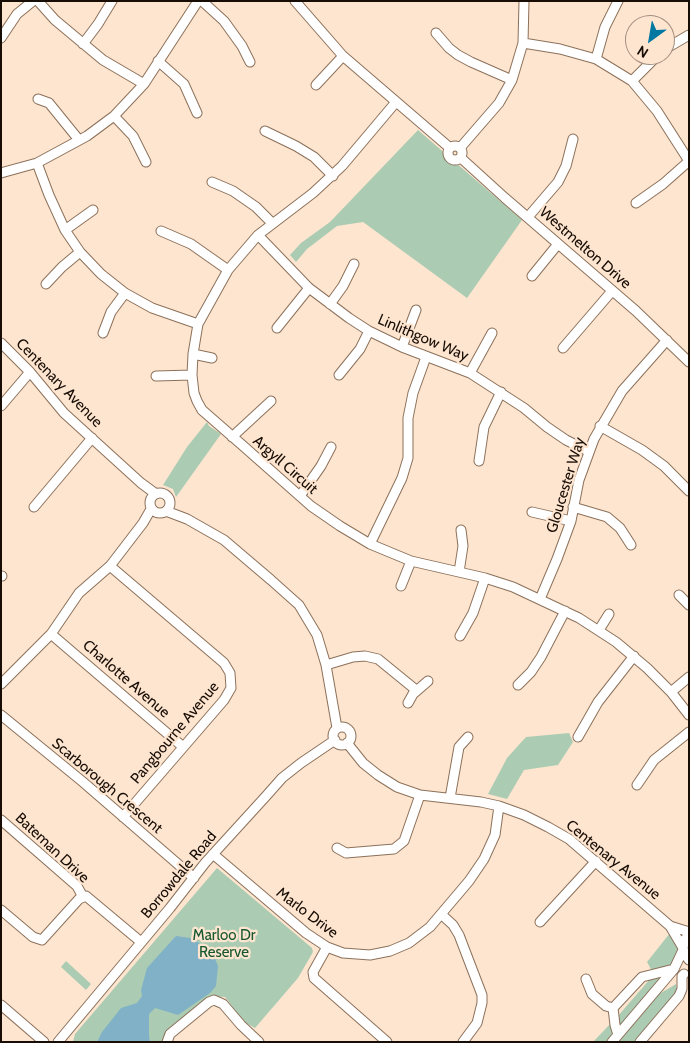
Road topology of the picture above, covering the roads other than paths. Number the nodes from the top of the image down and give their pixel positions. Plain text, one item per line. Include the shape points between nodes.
1 (33, 1) edge
2 (38, 1) edge
3 (112, 1) edge
4 (198, 1) edge
5 (202, 1) edge
6 (295, 1) edge
7 (524, 1) edge
8 (618, 1) edge
9 (436, 33) dead end
10 (689, 35) edge
11 (1, 38) edge
12 (523, 43) junction
13 (675, 43) edge
14 (83, 44) junction
15 (343, 56) junction
16 (596, 59) junction
17 (158, 62) junction
18 (250, 62) dead end
19 (648, 65) edge
20 (512, 80) junction
21 (632, 81) junction
22 (144, 84) junction
23 (316, 85) dead end
24 (38, 100) dead end
25 (396, 102) junction
26 (197, 113) dead end
27 (114, 116) junction
28 (265, 131) dead end
29 (574, 139) dead end
30 (79, 140) junction
31 (450, 148) junction
32 (460, 148) junction
33 (461, 158) junction
34 (689, 161) edge
35 (146, 162) dead end
36 (37, 163) junction
37 (1, 173) edge
38 (333, 176) junction
39 (212, 182) dead end
40 (636, 203) dead end
41 (93, 210) dead end
42 (528, 217) junction
43 (272, 223) junction
44 (65, 230) junction
45 (161, 230) dead end
46 (258, 235) junction
47 (558, 244) junction
48 (80, 252) junction
49 (354, 264) dead end
50 (228, 270) junction
51 (532, 276) dead end
52 (46, 284) dead end
53 (310, 288) junction
54 (612, 291) junction
55 (125, 293) junction
56 (330, 304) junction
57 (416, 310) dead end
58 (198, 324) junction
59 (277, 328) dead end
60 (369, 331) junction
61 (102, 333) dead end
62 (492, 333) dead end
63 (667, 340) junction
64 (1, 343) edge
65 (402, 347) junction
66 (563, 348) dead end
67 (193, 354) junction
68 (426, 357) junction
69 (212, 358) dead end
70 (689, 362) edge
71 (30, 372) junction
72 (470, 373) junction
73 (192, 374) junction
74 (339, 375) dead end
75 (156, 376) dead end
76 (501, 392) junction
77 (272, 400) dead end
78 (1, 406) edge
79 (600, 426) junction
80 (232, 437) junction
81 (92, 438) junction
82 (331, 447) dead end
83 (588, 451) junction
84 (480, 461) dead end
85 (689, 492) edge
86 (153, 496) junction
87 (300, 496) junction
88 (34, 507) dead end
89 (573, 507) junction
90 (168, 508) junction
91 (153, 510) junction
92 (532, 512) dead end
93 (570, 522) junction
94 (461, 530) dead end
95 (370, 544) junction
96 (631, 545) dead end
97 (411, 561) junction
98 (110, 566) junction
99 (458, 572) junction
100 (485, 578) junction
101 (401, 586) dead end
102 (680, 595) dead end
103 (540, 599) junction
104 (689, 605) edge
105 (565, 610) junction
106 (609, 614) dead end
107 (599, 630) junction
108 (51, 634) junction
109 (460, 636) dead end
110 (634, 656) junction
111 (326, 665) junction
112 (689, 677) edge
113 (428, 681) dead end
114 (1, 684) edge
115 (518, 685) dead end
116 (416, 690) junction
117 (671, 692) junction
118 (408, 703) dead end
119 (1, 715) edge
120 (689, 715) edge
121 (337, 728) junction
122 (689, 732) edge
123 (468, 737) dead end
124 (578, 737) dead end
125 (335, 740) junction
126 (347, 743) junction
127 (182, 746) junction
128 (637, 785) dead end
129 (420, 795) junction
130 (450, 798) junction
131 (499, 806) junction
132 (123, 817) junction
133 (1, 820) edge
134 (337, 848) dead end
135 (213, 854) junction
136 (596, 861) junction
137 (194, 878) junction
138 (83, 897) junction
139 (1, 910) edge
140 (441, 914) junction
141 (540, 922) dead end
142 (670, 926) junction
143 (689, 932) edge
144 (689, 936) edge
145 (141, 942) junction
146 (326, 947) junction
147 (683, 949) junction
148 (689, 960) edge
149 (674, 969) junction
150 (686, 972) edge
151 (586, 980) dead end
152 (654, 994) junction
153 (1, 1005) edge
154 (614, 1008) junction
155 (615, 1038) edge
156 (44, 1042) edge
157 (58, 1042) edge
158 (167, 1042) edge
159 (258, 1042) edge
160 (387, 1042) edge
161 (463, 1042) edge
162 (640, 1042) edge

1 - 11 street via 17,14
2 - 14 street
3 - 14 street
4 - 17 street
5 - 18 street via 224,21
6 - 15 street
7 - 12 street
8 - 16 street via 605,27
9 - 20 street via 458,55
10 - 13 street
12 - 16 street
12 - 20 street
14 - 22 street
15 - 23 street
15 - 25 street
16 - 21 street
17 - 22 street
17 - 26 street via 184,84
19 - 21 street
20 - 32 street via 498,103
21 - 34 street via 657,111
22 - 27 street
24 - 30 street via 49,103
25 - 31 street
25 - 38 street, Argyll Circuit
27 - 30 street
27 - 35 street via 132,136
28 - 38 street via 314,157
29 - 42 street via 558,182
30 - 36 street
31 - 32 street
31 - 33 street via 448,154 451,158
32 - 33 street
33 - 42 street, Westmelton Drive
34 - 40 street
36 - 37 street
36 - 44 street
38 - 43 street, Argyll Circuit
39 - 43 street via 234,191
41 - 44 street
42 - 47 street, Westmelton Drive
43 - 46 street, Argyll Circuit
44 - 48 street
45 - 50 street via 191,244
46 - 50 street, Argyll Circuit
46 - 53 street, Linlithgow Way
47 - 51 street
47 - 54 street, Westmelton Drive
48 - 52 street
48 - 55 street
49 - 56 street
50 - 58 street, Argyll Circuit
53 - 56 street, Linlithgow Way
53 - 59 street
54 - 63 street, Westmelton Drive
54 - 66 street
55 - 58 street via 152,308
55 - 61 street via 111,312
56 - 60 street, Linlithgow Way
57 - 65 street
58 - 67 street, Argyll Circuit
60 - 65 street, Linlithgow Way
60 - 74 street via 355,356
62 - 72 street
63 - 70 street, Westmelton Drive
63 - 79 street, Gloucester Way via 622,391
64 - 71 street, Centenary Avenue
65 - 68 street, Linlithgow Way
67 - 69 street
67 - 73 street, Argyll Circuit
68 - 72 street, Linlithgow Way
68 - 95 street via 408,418 408,458 402,478
71 - 78 street
71 - 81 street, Centenary Avenue via 64,412
72 - 76 street, Linlithgow Way
73 - 75 street
73 - 80 street, Argyll Circuit via 194,393 202,410
76 - 83 street, Linlithgow Way via 566,440
76 - 84 street via 484,427
77 - 80 street
79 - 83 street, Gloucester Way
79 - 85 street via 656,461
80 - 87 street, Argyll Circuit
81 - 86 street, Centenary Avenue
81 - 88 street
82 - 87 street
83 - 89 street, Gloucester Way
86 - 90 street via 164,493
86 - 91 street via 150,504
87 - 95 street, Argyll Circuit
89 - 93 street, Gloucester Way
89 - 96 street via 607,517 620,528
90 - 91 street via 161,513
90 - 111 street via 224,540 298,605 317,635
91 - 98 street
92 - 93 street
93 - 103 street, Gloucester Way
94 - 99 street via 463,546
95 - 97 street, Argyll Circuit
97 - 99 street, Argyll Circuit
97 - 101 street
98 - 108 street via 79,593
98 - 127 street, Pangbourne Avenue via 224,663 230,674 231,688 224,700
99 - 100 street, Argyll Circuit
100 - 103 street, Argyll Circuit
100 - 109 street via 473,613
102 - 104 street
103 - 105 street, Argyll Circuit
105 - 107 street, Argyll Circuit
105 - 115 street via 542,657
106 - 107 street
107 - 110 street, Argyll Circuit
108 - 114 street
108 - 127 street, Charlotte Avenue
110 - 117 street, Argyll Circuit
110 - 124 street via 598,702
111 - 116 street via 353,657 378,659
111 - 121 street
112 - 117 street
113 - 116 street
116 - 118 street
117 - 120 street, Argyll Circuit
119 - 132 street, Scarborough Crescent
121 - 125 street
121 - 126 street via 348,730 351,738
122 - 128 street via 654,760
123 - 130 street via 459,748
125 - 126 street
125 - 135 street, Borrowdale Road via 282,778
126 - 129 street, Centenary Avenue via 378,775 396,787
127 - 132 street, Pangbourne Avenue
129 - 130 street, Centenary Avenue
129 - 134 street via 404,841 394,849 346,853
130 - 131 street, Centenary Avenue
131 - 136 street, Centenary Avenue via 548,827
131 - 140 street, Marlo Drive via 495,835 484,859
132 - 137 street, Scarborough Crescent
133 - 138 street, Bateman Drive via 77,886
135 - 137 street, Borrowdale Road
135 - 146 street, Marlo Drive
136 - 141 street
136 - 142 street, Centenary Avenue
137 - 145 street, Borrowdale Road
138 - 139 street via 42,940 33,937
138 - 145 street, Bateman Drive via 91,899
140 - 146 street, Marlo Drive via 409,943 390,951 362,955
140 - 161 street via 459,934 482,995 477,1023
142 - 143 street, Centenary Avenue
142 - 147 street, Centenary Avenue
144 - 147 street
145 - 157 street, Borrowdale Road
146 - 160 street via 313,972 314,978
147 - 148 street, Centenary Avenue
147 - 149 street
149 - 152 street
149 - 154 street via 642,977
150 - 152 street
150 - 162 street via 682,976 679,996
151 - 154 street via 592,994 606,1006
152 - 155 street
153 - 156 street
154 - 155 street
158 - 159 street via 170,1034 214,1000 223,1004

